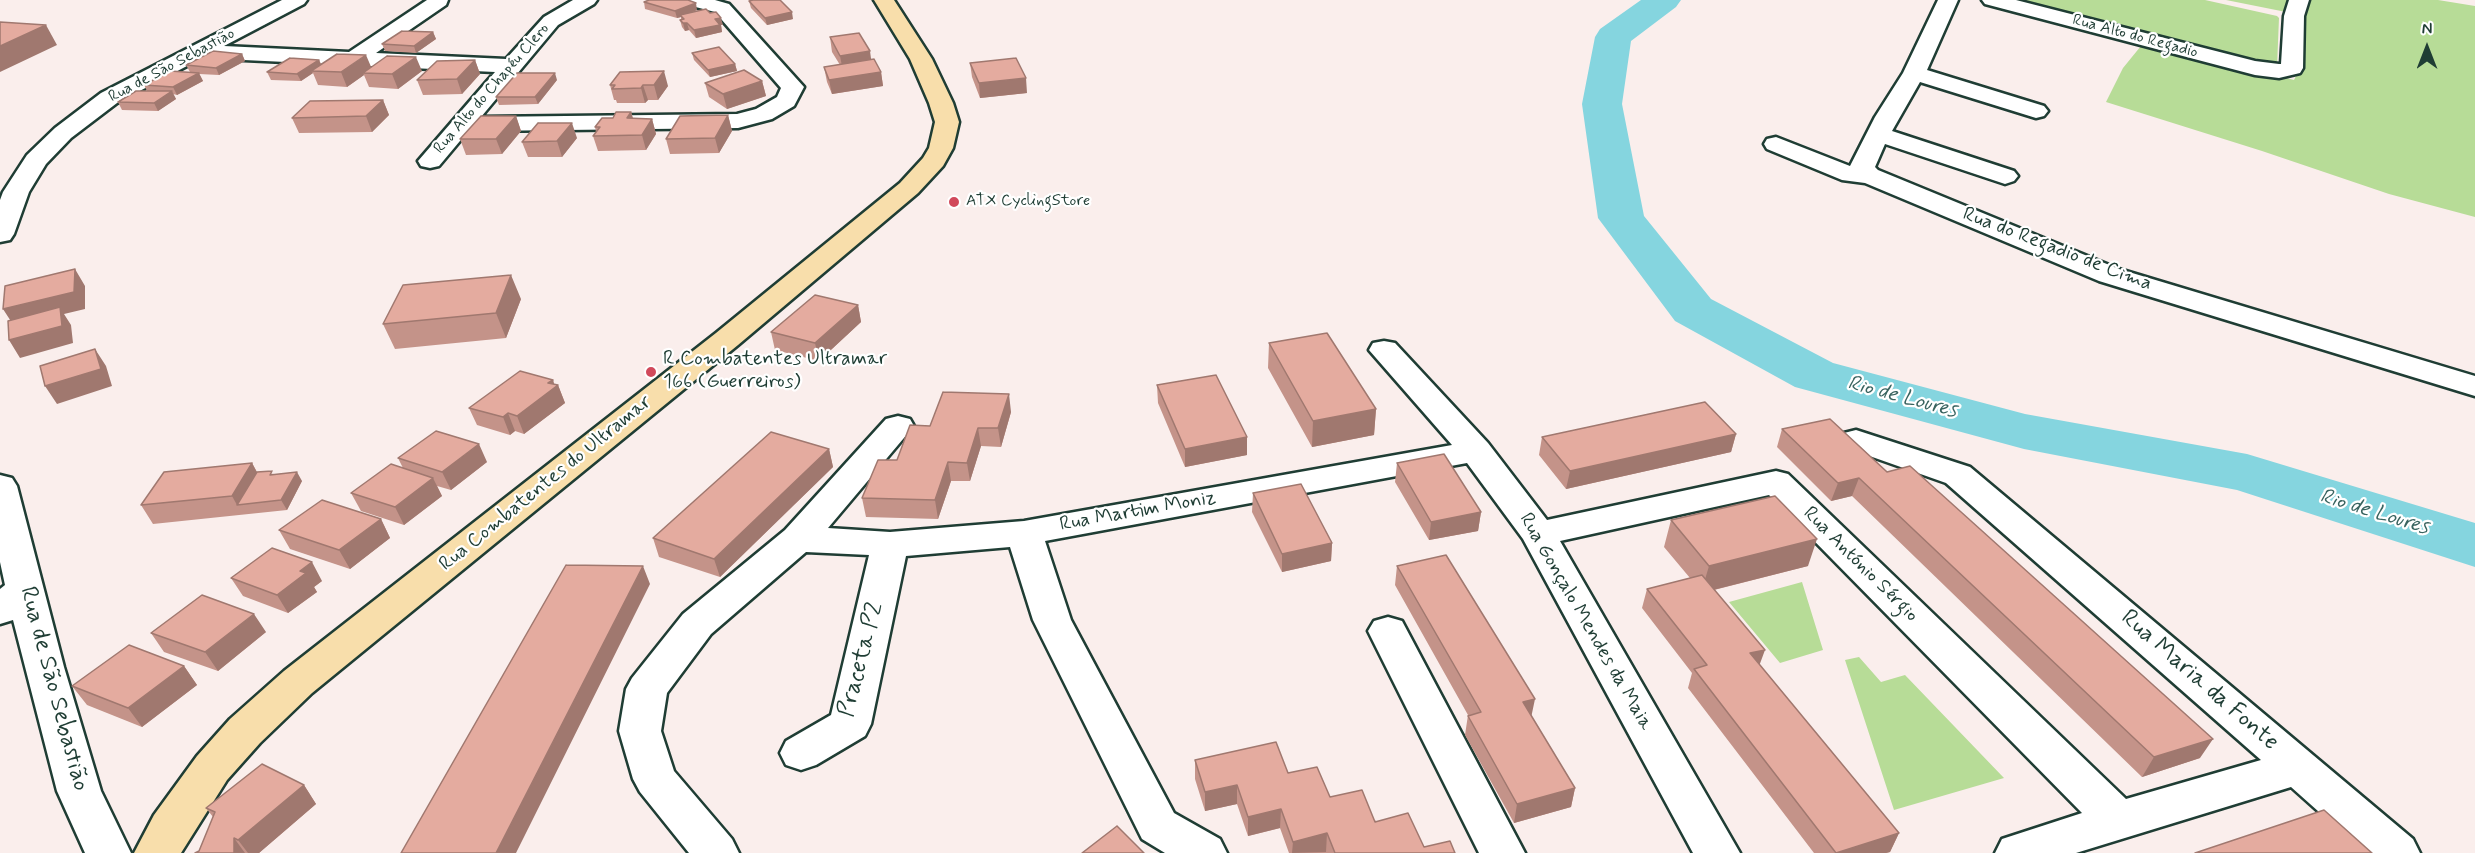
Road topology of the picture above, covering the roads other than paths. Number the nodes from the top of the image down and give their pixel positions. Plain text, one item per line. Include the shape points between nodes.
1 (297, 0) edge
2 (586, 0) edge
3 (691, 0) edge
4 (884, 0) edge
5 (1948, 0) edge
6 (1992, 0) edge
7 (2299, 0) edge
8 (439, 1) edge
9 (201, 52) junction
10 (355, 58) junction
11 (511, 66) junction
12 (1914, 73) junction
13 (2036, 111) dead end
14 (464, 120) junction
15 (1878, 134) junction
16 (1776, 144) dead end
17 (430, 161) dead end
18 (1869, 175) junction
19 (2006, 176) dead end
20 (0, 234) edge
21 (1384, 351) dead end
22 (2475, 386) edge
23 (898, 426) dead end
24 (1856, 440) edge
25 (1476, 451) junction
26 (0, 486) edge
27 (1024, 533) junction
28 (1538, 534) junction
29 (798, 539) junction
30 (890, 544) junction
31 (13, 599) edge
32 (1388, 631) dead end
33 (801, 753) dead end
34 (2298, 767) junction
35 (2118, 820) junction
36 (108, 853) edge
37 (157, 853) edge
38 (716, 853) edge
39 (1204, 853) edge
40 (1502, 853) edge
41 (1717, 853) edge
42 (2018, 853) edge
43 (2397, 853) edge

1 - 9 street, Rua de São Sebastião
2 - 11 street, Rua Alto do Chapéu Clero via 550,21
3 - 14 street via 722,9 793,87 786,101 765,114 738,121 479,124
4 - 37 main road, Rua Combatentes do Ultramar via 921,59 947,122 934,161 909,188 727,339 298,682 244,731 212,768
5 - 12 street
6 - 7 street, Rua Alto do Regadio via 2279,71 2292,68 2294,16
8 - 10 street
9 - 10 street
9 - 20 street, Rua de São Sebastião via 109,98 63,133 36,160 16,192
10 - 11 street
11 - 14 street, Rua Alto do Chapéu Clero
12 - 13 street
12 - 15 street
14 - 17 street, Rua Alto do Chapéu Clero
15 - 18 street via 1861,169
15 - 19 street
16 - 18 street, Rua do Regadio de Cima via 1851,175
18 - 22 street, Rua do Regadio de Cima via 2109,275
21 - 25 street, Rua Gonçalo Mendes da Maia
23 - 29 street
24 - 34 street, Rua Maria da Fonte via 1958,475
25 - 27 street, Rua Martim Moniz
25 - 28 street, Rua Gonçalo Mendes da Maia
26 - 31 street, Rua de São Sebastião
27 - 30 street, Rua Martim Moniz
27 - 39 street via 1052,620 1158,826
28 - 35 street, Rua António Sérgio via 1776,482
28 - 41 street, Rua Gonçalo Mendes da Maia
29 - 30 street, Rua Martim Moniz
29 - 38 street via 697,624 647,689 640,731 655,779
30 - 33 street, Praceta P2 via 850,724
31 - 36 street, Rua de São Sebastião via 44,667 79,791
32 - 40 street
34 - 35 street, Rua Maria da Fonte
34 - 43 street
35 - 42 street, Rua Maria da Fonte

